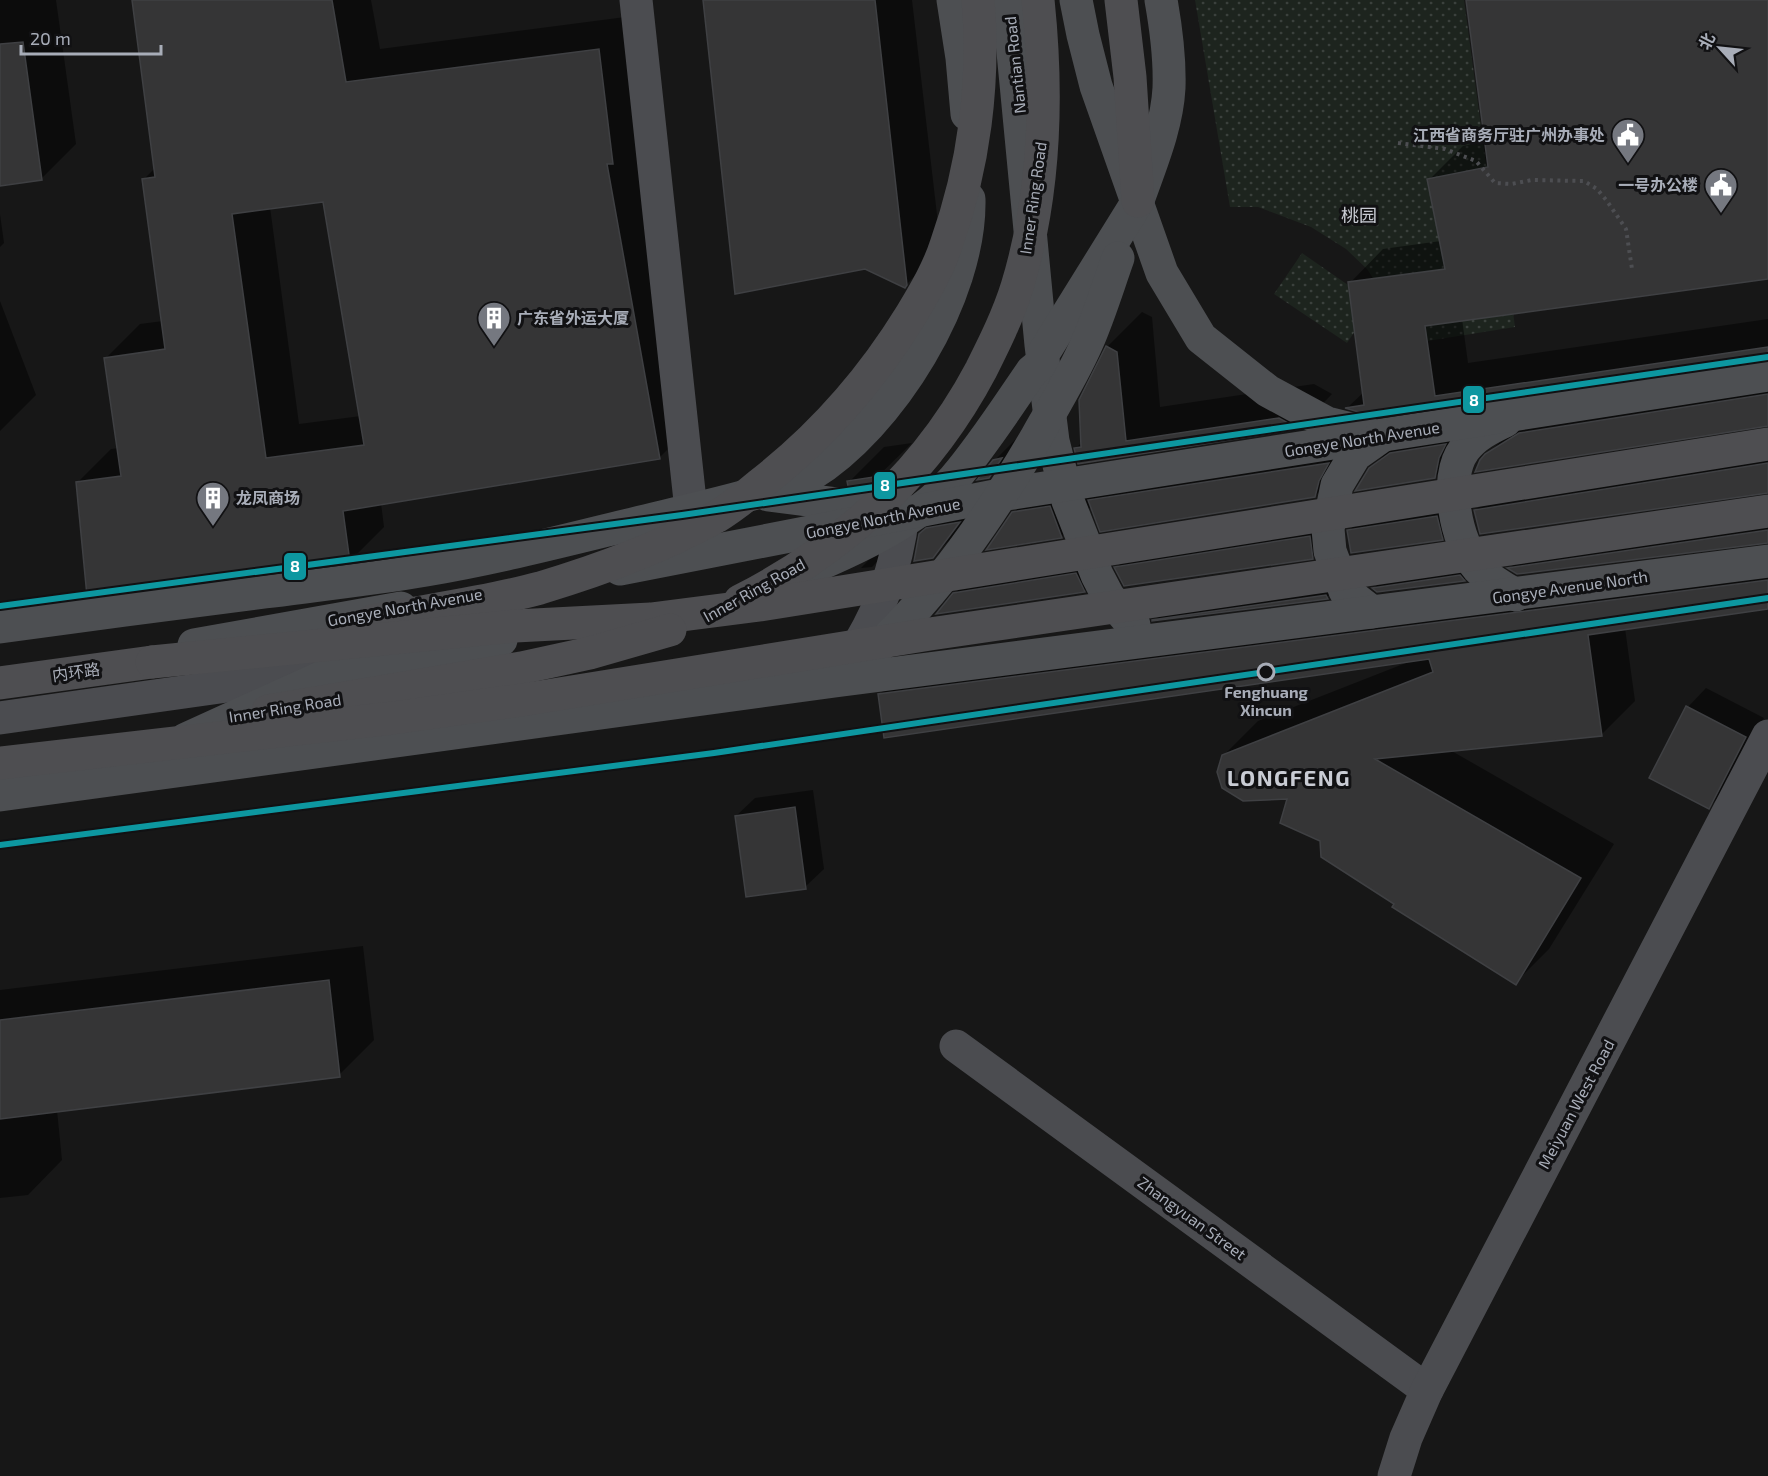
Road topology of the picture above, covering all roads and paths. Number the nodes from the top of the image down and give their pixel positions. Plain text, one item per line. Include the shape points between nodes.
1 (636, 0) edge
2 (953, 0) edge
3 (978, 0) edge
4 (1008, 0) edge
5 (1038, 0) edge
6 (1077, 0) edge
7 (1121, 0) edge
8 (1161, 0) edge
9 (1398, 143) dead end
10 (1138, 201) junction
11 (1632, 269) dead end
12 (1042, 353) junction
13 (1768, 375) edge
14 (1049, 414) junction
15 (1520, 414) junction
16 (1382, 436) junction
17 (1768, 444) edge
18 (1064, 485) junction
19 (758, 493) junction
20 (1000, 495) junction
21 (691, 510) junction
22 (1768, 510) edge
23 (907, 515) junction
24 (1768, 561) edge
25 (1516, 595) junction
26 (1372, 612) junction
27 (0, 627) edge
28 (1156, 639) junction
29 (152, 662) junction
30 (338, 670) junction
31 (0, 675) edge
32 (835, 681) junction
33 (0, 683) edge
34 (0, 718) edge
35 (1768, 736) edge
36 (0, 754) edge
37 (0, 763) edge
38 (90, 782) junction
39 (0, 795) edge
40 (956, 1046) dead end
41 (1427, 1390) junction
42 (1394, 1476) edge

1 - 21 street
2 - 19 main road via 967,117 969,213 947,303 905,380 839,456 807,478
3 - 29 highway, bridge via 978,101 970,154 946,247 925,292 877,366 808,445 768,478 717,516 687,531 604,567 539,588
4 - 12 main road, Nantian Road
5 - 36 highway, Inner Ring Road, bridge via 1043,67 1042,141 1031,225 1017,288 969,393 928,453 896,490 838,539 768,586 700,620 590,653 395,690
6 - 10 main road via 1096,86
7 - 10 highway
8 - 10 main road via 1168,88 1161,132
9 - 11 path via 1444,149 1476,161 1495,183 1584,181 1616,210 1626,229
10 - 12 main road
10 - 14 main road via 1087,344
10 - 16 main road via 1162,273 1201,338 1268,391 1327,423
12 - 14 main road, Nantian Road
12 - 23 main road via 954,479
13 - 15 main road, Gongye North Avenue
14 - 18 main road, Nantian Road
14 - 20 main road
15 - 16 main road, Gongye North Avenue
15 - 25 main road via 1484,431 1463,450 1454,475 1457,526 1476,566 1491,581
16 - 18 main road, Gongye North Avenue
16 - 26 main road via 1355,455 1337,485 1328,529 1330,551 1345,591
17 - 29 highway, bridge via 760,605 651,619 515,626
18 - 20 main road, Gongye North Avenue
18 - 28 main road, Nantian Road via 1108,596 1128,620
19 - 21 main road
19 - 23 main road
20 - 23 main road, Gongye North Avenue
20 - 32 main road via 910,616 870,655
21 - 27 main road via 427,570
22 - 37 highway, bridge via 942,632 528,699
23 - 30 main road via 843,554 797,573 682,607
23 - 31 main road, Gongye North Avenue via 150,653
23 - 32 street via 879,607
24 - 25 main road, Gongye Avenue North
25 - 26 main road, Gongye Avenue North
26 - 28 main road
28 - 32 main road
29 - 33 highway, 内环路
30 - 34 street
30 - 38 main road
32 - 38 main road
35 - 41 street, Meiyuan West Road
38 - 39 main road
40 - 41 street, Zhangyuan Street
41 - 42 street, Meiyuan West Road

